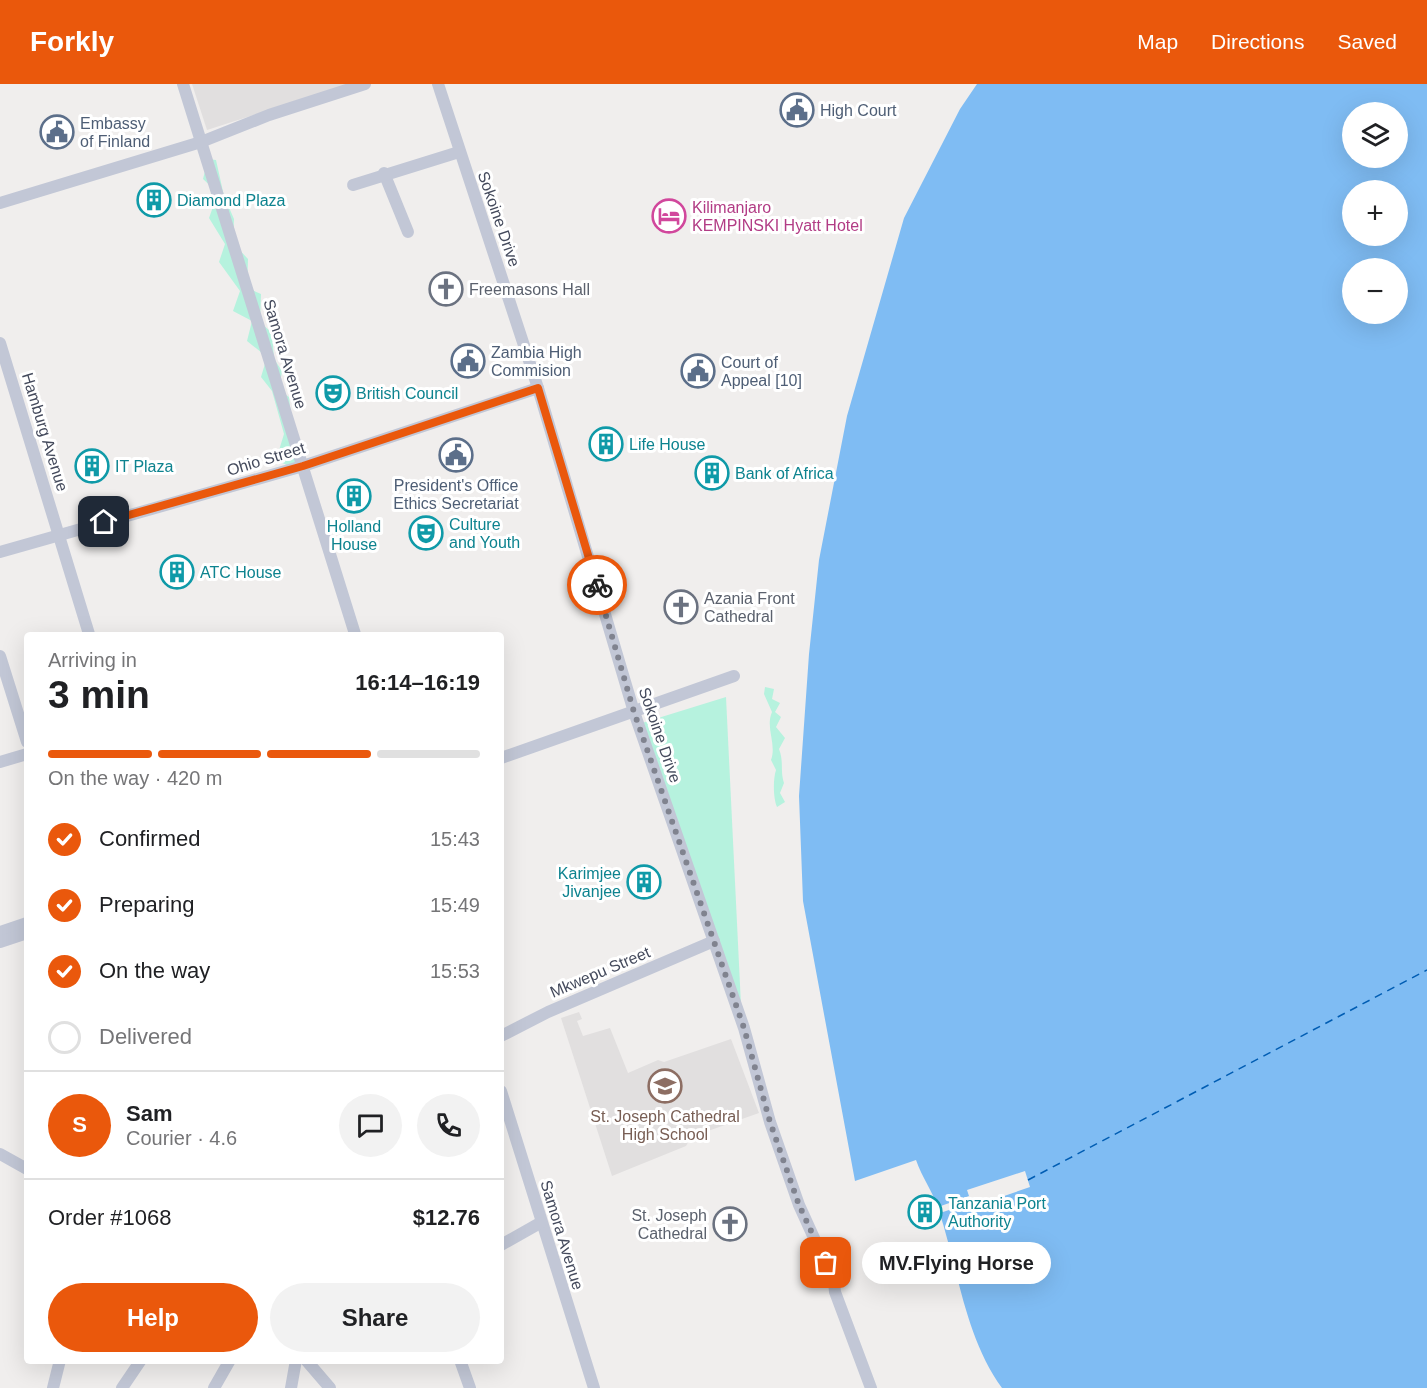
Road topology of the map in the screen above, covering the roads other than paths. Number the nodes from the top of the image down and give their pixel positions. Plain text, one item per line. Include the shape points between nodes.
1 (183, 84) edge
2 (365, 84) edge
3 (438, 84) edge
4 (201, 142) junction
5 (459, 152) junction
6 (384, 173) junction
7 (353, 185) dead end
8 (0, 203) edge
9 (408, 232) dead end
10 (0, 343) edge
11 (538, 388) junction
12 (303, 466) junction
13 (59, 534) junction
14 (0, 552) edge
15 (88, 632) edge
16 (354, 632) edge
17 (0, 656) edge
18 (734, 676) dead end
19 (634, 712) junction
20 (24, 732) edge
21 (24, 755) edge
22 (504, 757) edge
23 (0, 762) edge
24 (24, 924) edge
25 (0, 933) edge
26 (24, 934) edge
27 (714, 941) junction
28 (0, 942) edge
29 (504, 1034) edge
30 (504, 1101) edge
31 (0, 1154) edge
32 (24, 1167) edge
33 (540, 1223) junction
34 (504, 1243) edge
35 (53, 1364) edge
36 (59, 1364) edge
37 (138, 1364) edge
38 (228, 1364) edge
39 (296, 1364) edge
40 (308, 1364) edge
41 (461, 1364) edge
42 (47, 1388) edge
43 (53, 1388) edge
44 (122, 1388) edge
45 (214, 1388) edge
46 (291, 1388) edge
47 (330, 1388) edge
48 (470, 1388) edge
49 (594, 1388) edge
50 (871, 1388) edge

1 - 4 street, Samora Avenue
2 - 4 street
3 - 5 street, Sokoine Drive
4 - 8 street
4 - 12 street, Samora Avenue
5 - 6 street
5 - 11 street, Sokoine Drive
6 - 7 street
6 - 9 street
10 - 13 street, Hamburg Avenue
11 - 12 street, Ohio Street
11 - 19 street, Sokoine Drive
12 - 13 street, Ohio Street
12 - 16 street, Samora Avenue
13 - 14 street, Ohio Street
13 - 15 street, Hamburg Avenue
17 - 20 street
18 - 19 street
19 - 22 street
19 - 27 street, Sokoine Drive
21 - 23 street
24 - 25 street
26 - 28 street
27 - 29 street, Mkwepu Street
27 - 50 street, Sokoine Drive via 799,1205 834,1282
30 - 33 street, Samora Avenue
31 - 32 street
33 - 34 street
33 - 49 street, Samora Avenue
35 - 42 street
36 - 43 street
37 - 44 street
38 - 45 street
39 - 46 street
40 - 47 street
41 - 48 street

